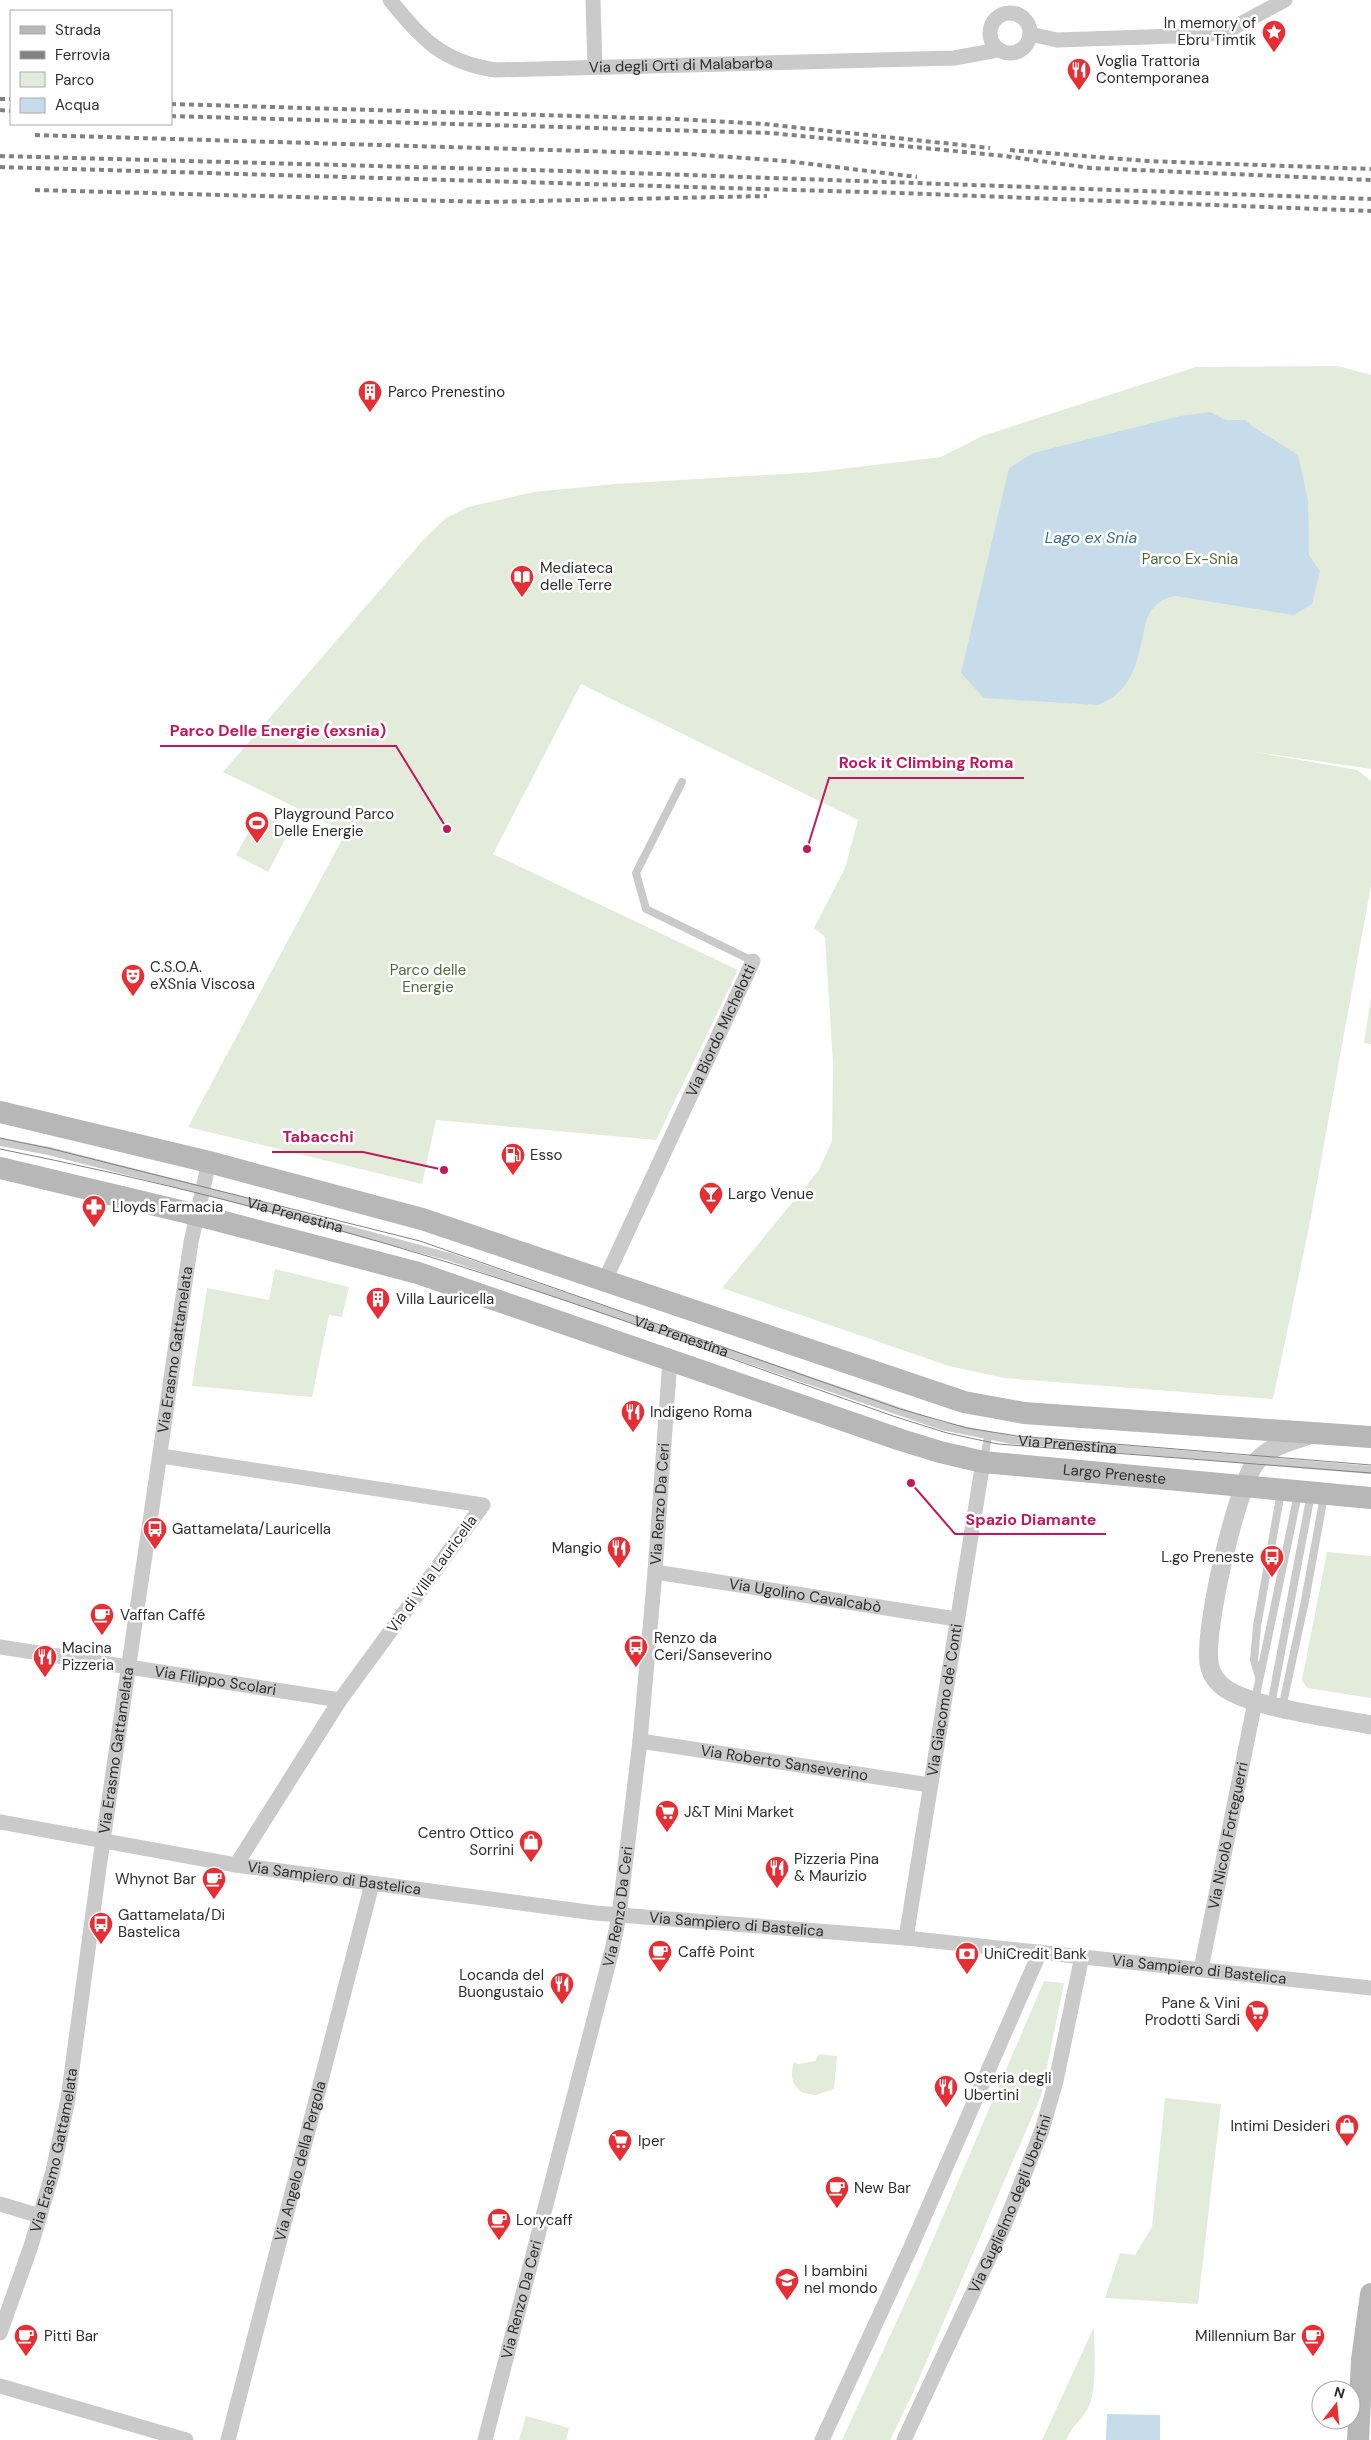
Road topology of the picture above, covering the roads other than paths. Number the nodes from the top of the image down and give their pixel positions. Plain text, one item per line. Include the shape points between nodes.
1 (390, 0) edge
2 (594, 0) edge
3 (1285, 0) edge
4 (1007, 6) edge
5 (1030, 34) junction
6 (998, 50) junction
7 (595, 67) junction
8 (682, 782) dead end
9 (753, 961) joint
10 (0, 1112) edge
11 (0, 1142) edge
12 (209, 1162) junction
13 (0, 1168) edge
14 (202, 1190) junction
15 (196, 1215) junction
16 (605, 1280) junction
17 (670, 1359) junction
18 (1314, 1434) junction
19 (988, 1437) junction
20 (1371, 1437) edge
21 (161, 1456) junction
22 (1258, 1461) junction
23 (984, 1462) junction
24 (1371, 1470) edge
25 (1245, 1485) junction
26 (1304, 1491) junction
27 (1371, 1498) edge
28 (655, 1572) junction
29 (956, 1619) junction
30 (0, 1647) edge
31 (129, 1666) junction
32 (1260, 1679) junction
33 (340, 1700) junction
34 (1269, 1705) junction
35 (1371, 1725) edge
36 (640, 1741) junction
37 (930, 1785) junction
38 (0, 1822) edge
39 (104, 1842) junction
40 (236, 1865) junction
41 (372, 1884) junction
42 (619, 1916) junction
43 (906, 1938) junction
44 (1040, 1952) junction
45 (1082, 1956) junction
46 (1201, 1969) junction
47 (1371, 1988) edge
48 (0, 2204) edge
49 (40, 2216) junction
50 (1371, 2294) edge
51 (0, 2333) edge
52 (1366, 2361) edge
53 (0, 2386) edge
54 (186, 2440) edge
55 (228, 2440) edge
56 (485, 2440) edge
57 (822, 2440) edge
58 (904, 2440) edge
59 (1358, 2440) edge

1 - 7 street, Via degli Orti di Malabarba via 433,47 465,63 512,70
2 - 7 street
3 - 5 street via 1227,32 1205,35 1057,40
4 - 5 street via 1028,24
4 - 6 street via 993,22 991,37
5 - 6 street via 1027,44 1019,52 1008,54
6 - 7 street, Via degli Orti di Malabarba via 954,58
8 - 9 lane, Via Biordo Michelotti via 636,873 646,909
9 - 16 street, Via Biordo Michelotti
10 - 12 main road, Via Prenestina
11 - 14 lane, Via Prenestina via 49,1151
12 - 14 street, Via Erasmo Gattamelata
12 - 16 main road, Via Prenestina via 422,1218
13 - 15 main road, Via Prenestina
14 - 15 street, Via Erasmo Gattamelata
14 - 19 lane, Via Prenestina via 450,1257 906,1415
15 - 17 main road, Via Prenestina via 418,1273
15 - 21 street, Via Erasmo Gattamelata
16 - 18 main road, Via Prenestina via 924,1390 984,1406 1024,1413
17 - 23 main road, Via Prenestina via 921,1447
17 - 28 street, Via Renzo Da Ceri
18 - 20 main road
18 - 22 street via 1280,1445
19 - 22 lane, Via Prenestina
19 - 23 lane
21 - 31 street, Via Erasmo Gattamelata
21 - 33 street, Via di Villa Lauricella via 483,1505
22 - 24 lane, Via Prenestina
22 - 25 street
23 - 25 main road, Largo Preneste
23 - 29 street, Via Giacomo de' Conti
25 - 26 main road, Largo Preneste
25 - 34 street via 1235,1513 1217,1592 1209,1663 1214,1676 1225,1689 1240,1698
26 - 27 main road, Largo Preneste
26 - 32 lane
26 - 32 lane via 1257,1626 1254,1660
26 - 34 lane
26 - 34 lane via 1305,1601
28 - 29 street, Via Ugolino Cavalcabò
28 - 36 street, Via Renzo Da Ceri
29 - 37 street, Via Giacomo de' Conti
30 - 31 street, Via Filippo Scolari
31 - 33 street, Via Filippo Scolari
31 - 39 street, Via Erasmo Gattamelata
32 - 34 lane
33 - 40 street, Via di Villa Lauricella
34 - 35 street
34 - 46 street, Via Nicolò Forteguerri
36 - 37 street, Via Roberto Sanseverino
36 - 42 street, Via Renzo Da Ceri
37 - 43 street, Via Giacomo de' Conti
38 - 39 street, Via Sampiero di Bastelica
39 - 40 street, Via Sampiero di Bastelica
39 - 49 street, Via Erasmo Gattamelata via 68,2099
40 - 41 street, Via Sampiero di Bastelica
41 - 42 street, Via Sampiero di Bastelica
41 - 55 street, Via Angelo della Pergola
42 - 43 street, Via Sampiero di Bastelica
42 - 56 street, Via Renzo Da Ceri
43 - 44 street, Via Sampiero di Bastelica
44 - 45 street, Via Sampiero di Bastelica
44 - 57 street
45 - 46 street, Via Sampiero di Bastelica
45 - 58 street, Via Guglielmo degli Ubertini via 1056,2081 1042,2130 1000,2233
46 - 47 street, Via Sampiero di Bastelica
48 - 49 street
49 - 51 street, Via Erasmo Gattamelata
50 - 52 main road
52 - 59 main road
53 - 54 street

